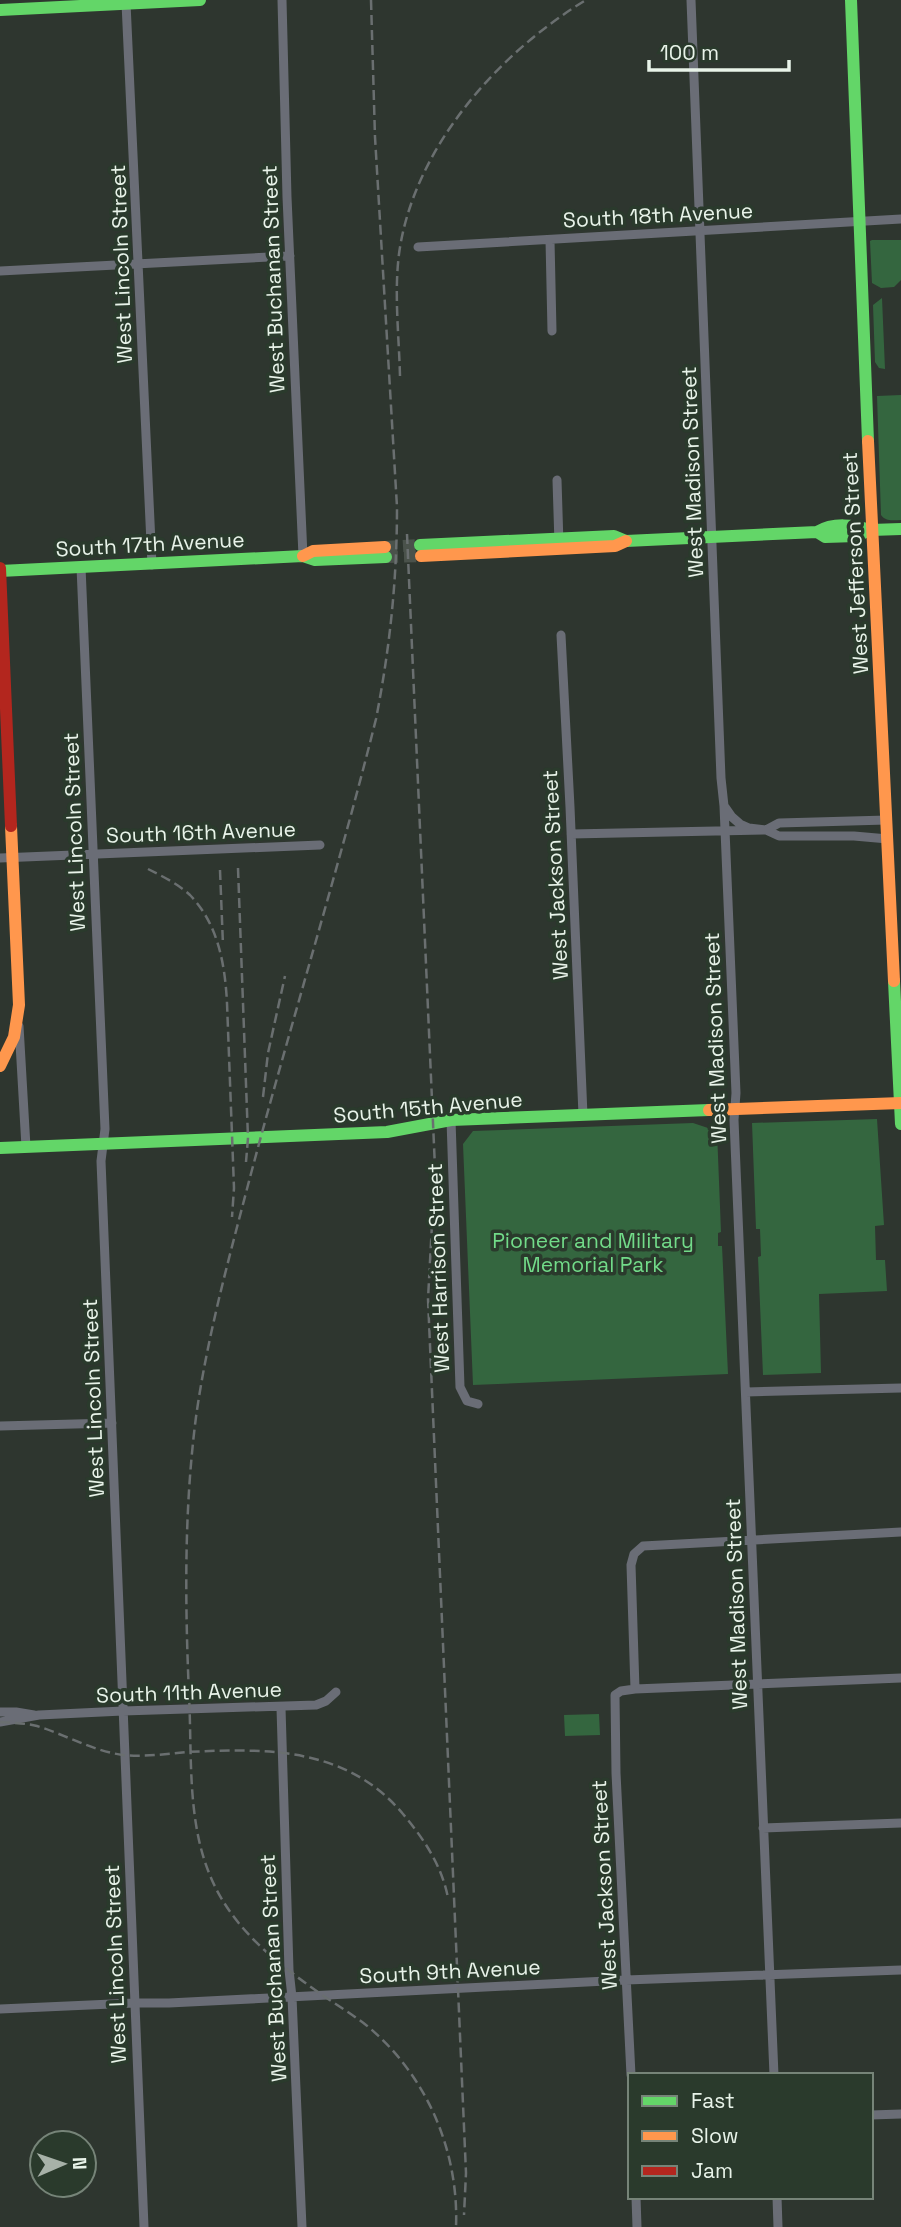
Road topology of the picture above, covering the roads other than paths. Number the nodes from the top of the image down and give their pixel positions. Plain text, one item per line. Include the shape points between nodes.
1 (200, 0) edge
2 (282, 0) edge
3 (691, 0) edge
4 (851, 0) edge
5 (127, 3) junction
6 (0, 10) edge
7 (901, 219) edge
8 (860, 220) junction
9 (700, 231) junction
10 (550, 240) junction
11 (418, 247) dead end
12 (290, 256) junction
13 (138, 263) junction
14 (0, 271) edge
15 (552, 331) dead end
16 (557, 480) dead end
17 (901, 529) edge
18 (871, 530) junction
19 (712, 537) junction
20 (559, 543) junction
21 (421, 551) tunnel mouth
22 (386, 552) tunnel mouth
23 (303, 556) junction
24 (152, 565) junction
25 (81, 567) junction
26 (0, 570) edge
27 (561, 635) dead end
28 (724, 806) junction
29 (887, 820) junction
30 (901, 820) edge
31 (725, 830) junction
32 (766, 830) junction
33 (571, 834) junction
34 (888, 839) junction
35 (320, 845) dead end
36 (92, 853) junction
37 (6, 858) edge
38 (18, 1018) junction
39 (0, 1066) edge
40 (901, 1103) edge
41 (735, 1110) junction
42 (583, 1115) junction
43 (451, 1120) junction
44 (901, 1125) edge
45 (103, 1143) junction
46 (26, 1147) junction
47 (0, 1148) edge
48 (901, 1388) edge
49 (746, 1392) junction
50 (478, 1404) dead end
51 (112, 1423) junction
52 (0, 1426) edge
53 (901, 1532) edge
54 (751, 1540) junction
55 (901, 1678) edge
56 (756, 1685) junction
57 (635, 1689) junction
58 (336, 1692) dead end
59 (281, 1708) junction
60 (123, 1711) junction
61 (0, 1712) edge
62 (39, 1715) junction
63 (0, 1722) edge
64 (901, 1823) edge
65 (763, 1828) junction
66 (901, 1970) edge
67 (769, 1975) junction
68 (626, 1980) junction
69 (292, 1997) junction
70 (134, 2003) junction
71 (0, 2009) edge
72 (631, 2073) edge
73 (774, 2073) edge
74 (901, 2114) edge
75 (873, 2115) edge
76 (636, 2199) edge
77 (777, 2199) edge
78 (144, 2227) edge
79 (302, 2227) edge
80 (637, 2227) edge
81 (778, 2227) edge

1 - 5 main road
2 - 12 street, West Buchanan Street
3 - 9 street, West Madison Street
4 - 8 main road, West Jefferson Street
5 - 6 main road
5 - 13 street, West Lincoln Street
7 - 8 street, South 18th Avenue
8 - 9 street, South 18th Avenue
8 - 18 main road, West Jefferson Street
9 - 10 street, South 18th Avenue
9 - 19 street, West Madison Street
10 - 11 street, South 18th Avenue
10 - 15 street
12 - 13 street
12 - 23 street, West Buchanan Street
13 - 14 street
13 - 24 street, West Lincoln Street
16 - 20 street
17 - 18 main road
18 - 19 main road via 824,527 817,532
18 - 29 main road, West Jefferson Street
19 - 20 main road via 626,541 614,536
19 - 28 street, West Madison Street
20 - 21 main road
22 - 23 main road, South 17th Avenue via 313,551
23 - 24 main road, South 17th Avenue
24 - 25 main road, South 17th Avenue
25 - 26 main road, South 17th Avenue
25 - 36 street, West Lincoln Street
26 - 37 main road
27 - 33 street, West Jackson Street
28 - 31 street, West Madison Street
28 - 32 street via 740,824
29 - 30 main road
29 - 32 street via 779,823
29 - 34 main road, West Jefferson Street
31 - 32 street
31 - 33 street
31 - 41 street, West Madison Street
32 - 34 street via 779,836
33 - 42 street, West Jackson Street
34 - 40 main road, West Jefferson Street
35 - 36 street, South 16th Avenue
36 - 37 street, South 16th Avenue
36 - 45 street, West Lincoln Street
37 - 38 main road
38 - 39 main road
38 - 46 street
40 - 41 main road, South 15th Avenue
40 - 44 main road, West Jefferson Street
41 - 42 main road, South 15th Avenue
41 - 49 street, West Madison Street
42 - 43 main road, South 15th Avenue
43 - 45 main road, South 15th Avenue via 387,1132
43 - 50 street, West Harrison Street via 460,1387 467,1401
45 - 46 main road, South 15th Avenue
45 - 51 street, West Lincoln Street via 100,1161
46 - 47 main road, South 15th Avenue
48 - 49 street
49 - 54 street, West Madison Street
51 - 52 street
51 - 60 street, West Lincoln Street
53 - 54 street
54 - 56 street, West Madison Street
54 - 57 street via 649,1544 636,1551 631,1565
55 - 56 street
56 - 57 street
56 - 65 street, West Madison Street
57 - 68 street, West Jackson Street via 617,1693 614,1703
58 - 59 street, South 11th Avenue via 316,1705
59 - 60 street, South 11th Avenue
59 - 69 street, West Buchanan Street
60 - 62 street, South 11th Avenue
60 - 70 street, West Lincoln Street
61 - 62 street, South 11th Avenue
62 - 63 street, South 11th Avenue
64 - 65 street
65 - 67 street, West Madison Street
66 - 67 street, South 9th Avenue
67 - 68 street, South 9th Avenue
67 - 73 street, West Madison Street
68 - 69 street, South 9th Avenue
68 - 72 street, West Jackson Street
69 - 70 street, South 9th Avenue
69 - 79 street, West Buchanan Street
70 - 71 street, South 9th Avenue
70 - 78 street, West Lincoln Street
74 - 75 street
76 - 80 street
77 - 81 street

